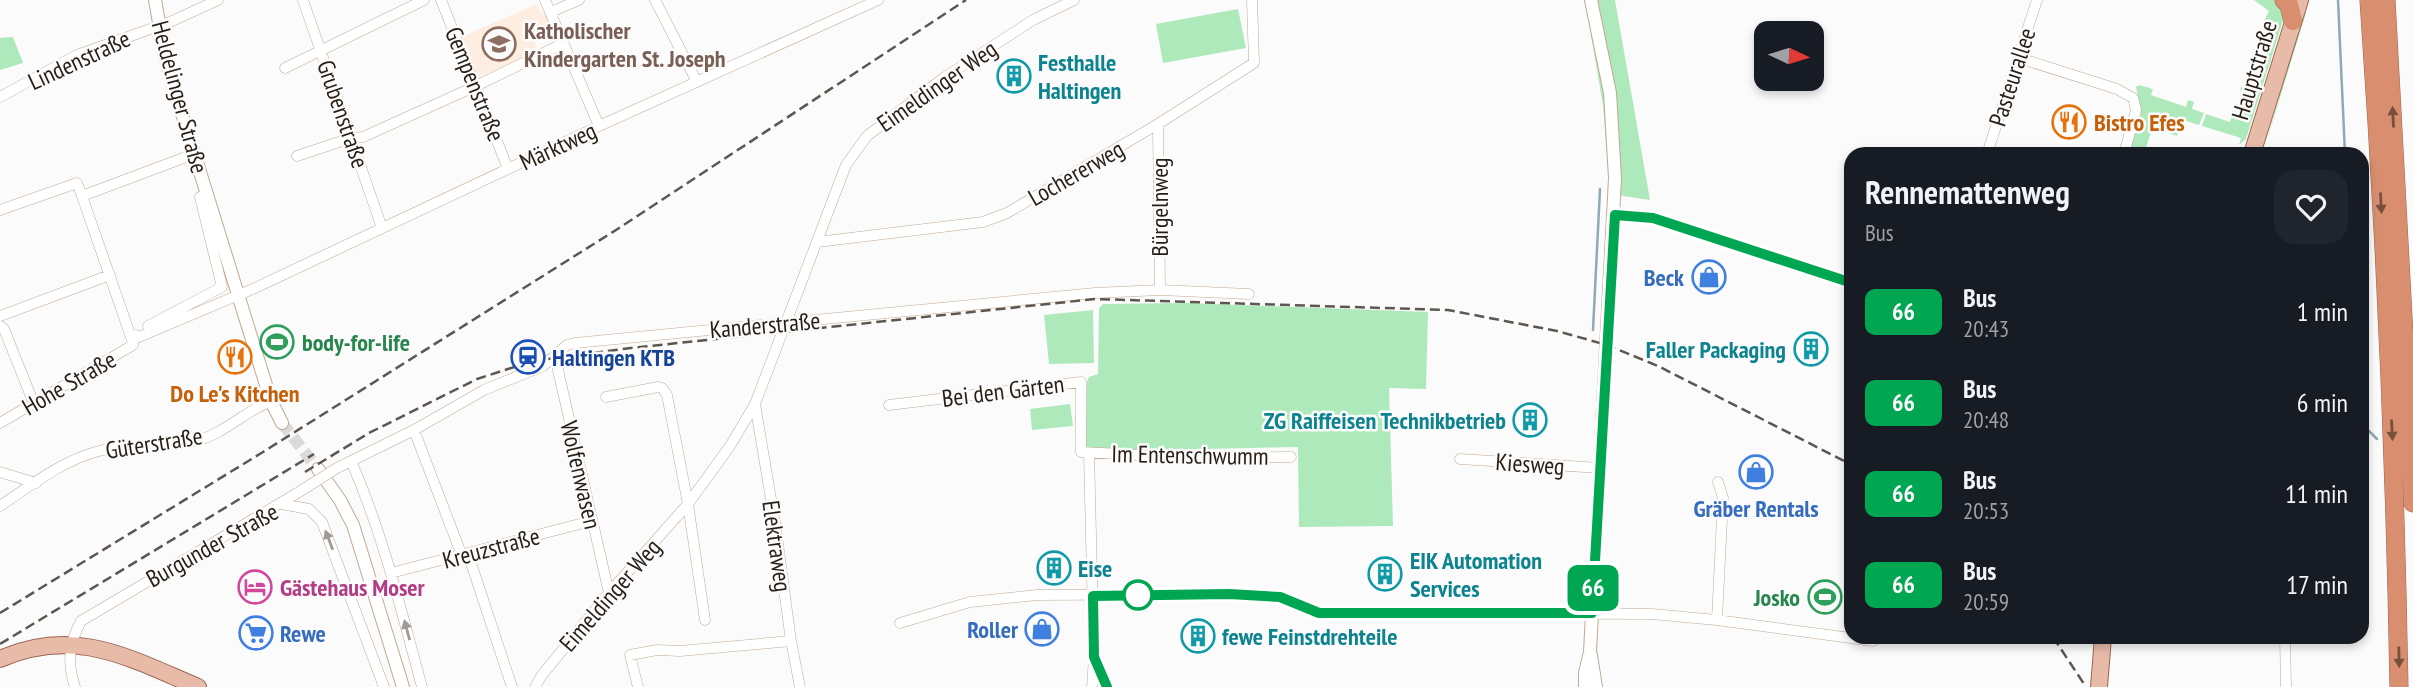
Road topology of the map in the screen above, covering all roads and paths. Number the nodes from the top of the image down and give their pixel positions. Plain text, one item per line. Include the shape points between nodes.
1 (155, 0) edge
2 (218, 0) edge
3 (303, 0) edge
4 (424, 0) edge
5 (441, 0) edge
6 (545, 0) edge
7 (579, 0) edge
8 (654, 0) edge
9 (878, 0) edge
10 (1074, 0) edge
11 (1252, 0) edge
12 (1591, 0) edge
13 (2036, 0) edge
14 (2284, 0) edge
15 (2300, 0) edge
16 (2369, 0) edge
17 (2386, 0) edge
18 (855, 5) edge
19 (551, 12) junction
20 (2293, 21) junction
21 (159, 25) junction
22 (562, 44) junction
23 (321, 49) junction
24 (2019, 58) junction
25 (285, 68) dead end
26 (697, 82) junction
27 (476, 86) junction
28 (0, 97) edge
29 (1158, 124) junction
30 (599, 126) junction
31 (351, 138) junction
32 (1989, 147) edge
33 (2126, 147) edge
34 (2254, 147) edge
35 (194, 154) junction
36 (297, 156) dead end
37 (508, 169) junction
38 (207, 194) junction
39 (82, 196) junction
40 (0, 210) edge
41 (1615, 215) junction
42 (383, 228) junction
43 (817, 242) junction
44 (110, 275) junction
45 (1844, 280) edge
46 (222, 287) joint
47 (1160, 290) junction
48 (1249, 294) dead end
49 (239, 295) junction
50 (0, 316) edge
51 (787, 323) junction
52 (0, 326) edge
53 (132, 340) junction
54 (555, 357) junction
55 (607, 397) dead end
56 (271, 401) junction
57 (34, 404) junction
58 (755, 404) junction
59 (889, 405) dead end
60 (0, 423) edge
61 (282, 423) tunnel mouth
62 (414, 430) junction
63 (1089, 453) junction
64 (1292, 457) dead end
65 (1460, 459) dead end
66 (351, 461) junction
67 (1600, 468) junction
68 (318, 469) tunnel mouth
69 (0, 472) edge
70 (1718, 482) dead end
71 (36, 483) junction
72 (2413, 503) edge
73 (281, 504) junction
74 (688, 504) junction
75 (0, 506) edge
76 (591, 521) junction
77 (465, 555) junction
78 (391, 573) junction
79 (609, 593) junction
80 (1093, 596) junction
81 (1592, 613) junction
82 (705, 620) dead end
83 (1717, 620) junction
84 (900, 623) dead end
85 (1844, 637) edge
86 (790, 641) junction
87 (71, 644) junction
88 (2102, 644) edge
89 (2285, 644) edge
90 (1590, 652) junction
91 (1094, 657) junction
92 (0, 659) edge
93 (1104, 684) edge
94 (75, 687) edge
95 (198, 687) edge
96 (384, 687) edge
97 (403, 687) edge
98 (422, 687) edge
99 (512, 687) edge
100 (535, 687) edge
101 (638, 687) edge
102 (800, 687) edge
103 (1091, 687) edge
104 (1585, 687) edge
105 (1596, 687) edge
106 (2099, 687) edge
107 (2287, 687) edge
108 (2399, 687) edge

1 - 21 street, Heldelinger Straße
2 - 21 street, Lindenstraße
3 - 23 street, Grubenstraße
4 - 23 street
5 - 27 street, Gempenstraße
6 - 19 street
7 - 19 street
8 - 26 street
9 - 18 street, Märktweg
10 - 43 street, Eimeldinger Weg via 1033,20 945,77 867,136 846,165
11 - 29 street, Lochererweg via 1254,63
12 - 41 street via 1610,93
13 - 24 street, Pasteurallee
14 - 20 highway
15 - 20 main road, Hauptstraße
16 -> 108 highway via 2396,513
72 -> 17 highway
18 - 26 street, Märktweg
19 - 22 street
20 - 34 main road, Hauptstraße
21 - 28 street, Lindenstraße via 77,55
21 - 35 street, Heldelinger Straße
22 - 27 street
22 - 30 street
23 - 25 street
23 - 31 street, Grubenstraße
24 - 32 street, Pasteurallee
24 - 33 street via 2117,89 2133,99 2136,110
26 - 30 street, Märktweg
27 - 31 street via 363,137
27 - 37 street, Gempenstraße
29 - 43 street, Lochererweg via 1007,213 983,222
29 - 47 street, Bürgelnweg
30 - 37 street, Märktweg
31 - 36 street
31 - 42 street, Grubenstraße
35 - 38 street, Heldelinger Straße
35 - 39 street
37 - 42 street, Märktweg
38 - 46 street, Heldelinger Straße via 200,197
38 - 49 street, Heldelinger Straße
39 - 40 street via 77,183
39 - 44 street
41 - 45 street via 1653,218
41 - 67 street
42 - 49 street, Märktweg
43 - 51 street, Eimeldinger Weg
44 - 50 street
44 - 53 street
46 - 53 street, Hohe Straße via 141,329
47 - 48 street, Kanderstraße
47 - 51 street, Kanderstraße
49 - 53 street, Hohe Straße
49 - 56 street, Heldelinger Straße
51 - 54 street, Kanderstraße via 575,343
51 - 58 street, Eimeldinger Weg
52 - 57 street
53 - 57 street, Hohe Straße via 133,345
54 - 62 street, Kanderstraße
54 - 76 street, Wolfenwasen
55 - 74 street via 651,387 665,391
56 - 61 street, Heldelinger Straße
56 - 71 street, Güterstraße via 198,441 99,451
57 - 60 street, Hohe Straße
58 - 74 street, Eimeldinger Weg
58 - 86 street, Elektraweg
59 - 63 street, Bei den Gärten via 1081,382 1081,452
62 - 66 street, Kanderstraße
62 - 77 street
63 - 64 street, Im Entenschwumm
63 - 80 street
65 - 67 street, Kiesweg
66 - 73 street, Kanderstraße, bridge
66 - 78 street
67 - 81 street
68 - 97 street via 353,525
69 - 71 street
70 - 83 street via 1723,498
71 - 75 street, Güterstraße
73 - 87 street, Burgunder Straße via 81,621
96 -> 73 street, Burgunder Straße via 322,522 309,509
74 - 79 street, Eimeldinger Weg
74 - 82 street, Eimeldinger Weg
76 - 77 street, Kreuzstraße
76 - 79 street, Wolfenwasen
77 - 78 street, Kreuzstraße
77 - 99 street
98 -> 78 street
79 - 100 street, Eimeldinger Weg
80 - 81 street via 1280,597 1319,613
80 - 84 street via 1037,595 970,603
80 - 91 street
81 - 83 street
81 - 90 street
83 - 85 street
86 - 101 street via 630,655
86 - 102 street, Elektraweg
87 - 92 main road via 30,648
87 - 94 street via 69,670
87 - 95 main road via 118,654
88 - 106 main road
89 - 107 street
90 - 104 street
90 - 105 street
91 - 93 street
91 - 103 street

